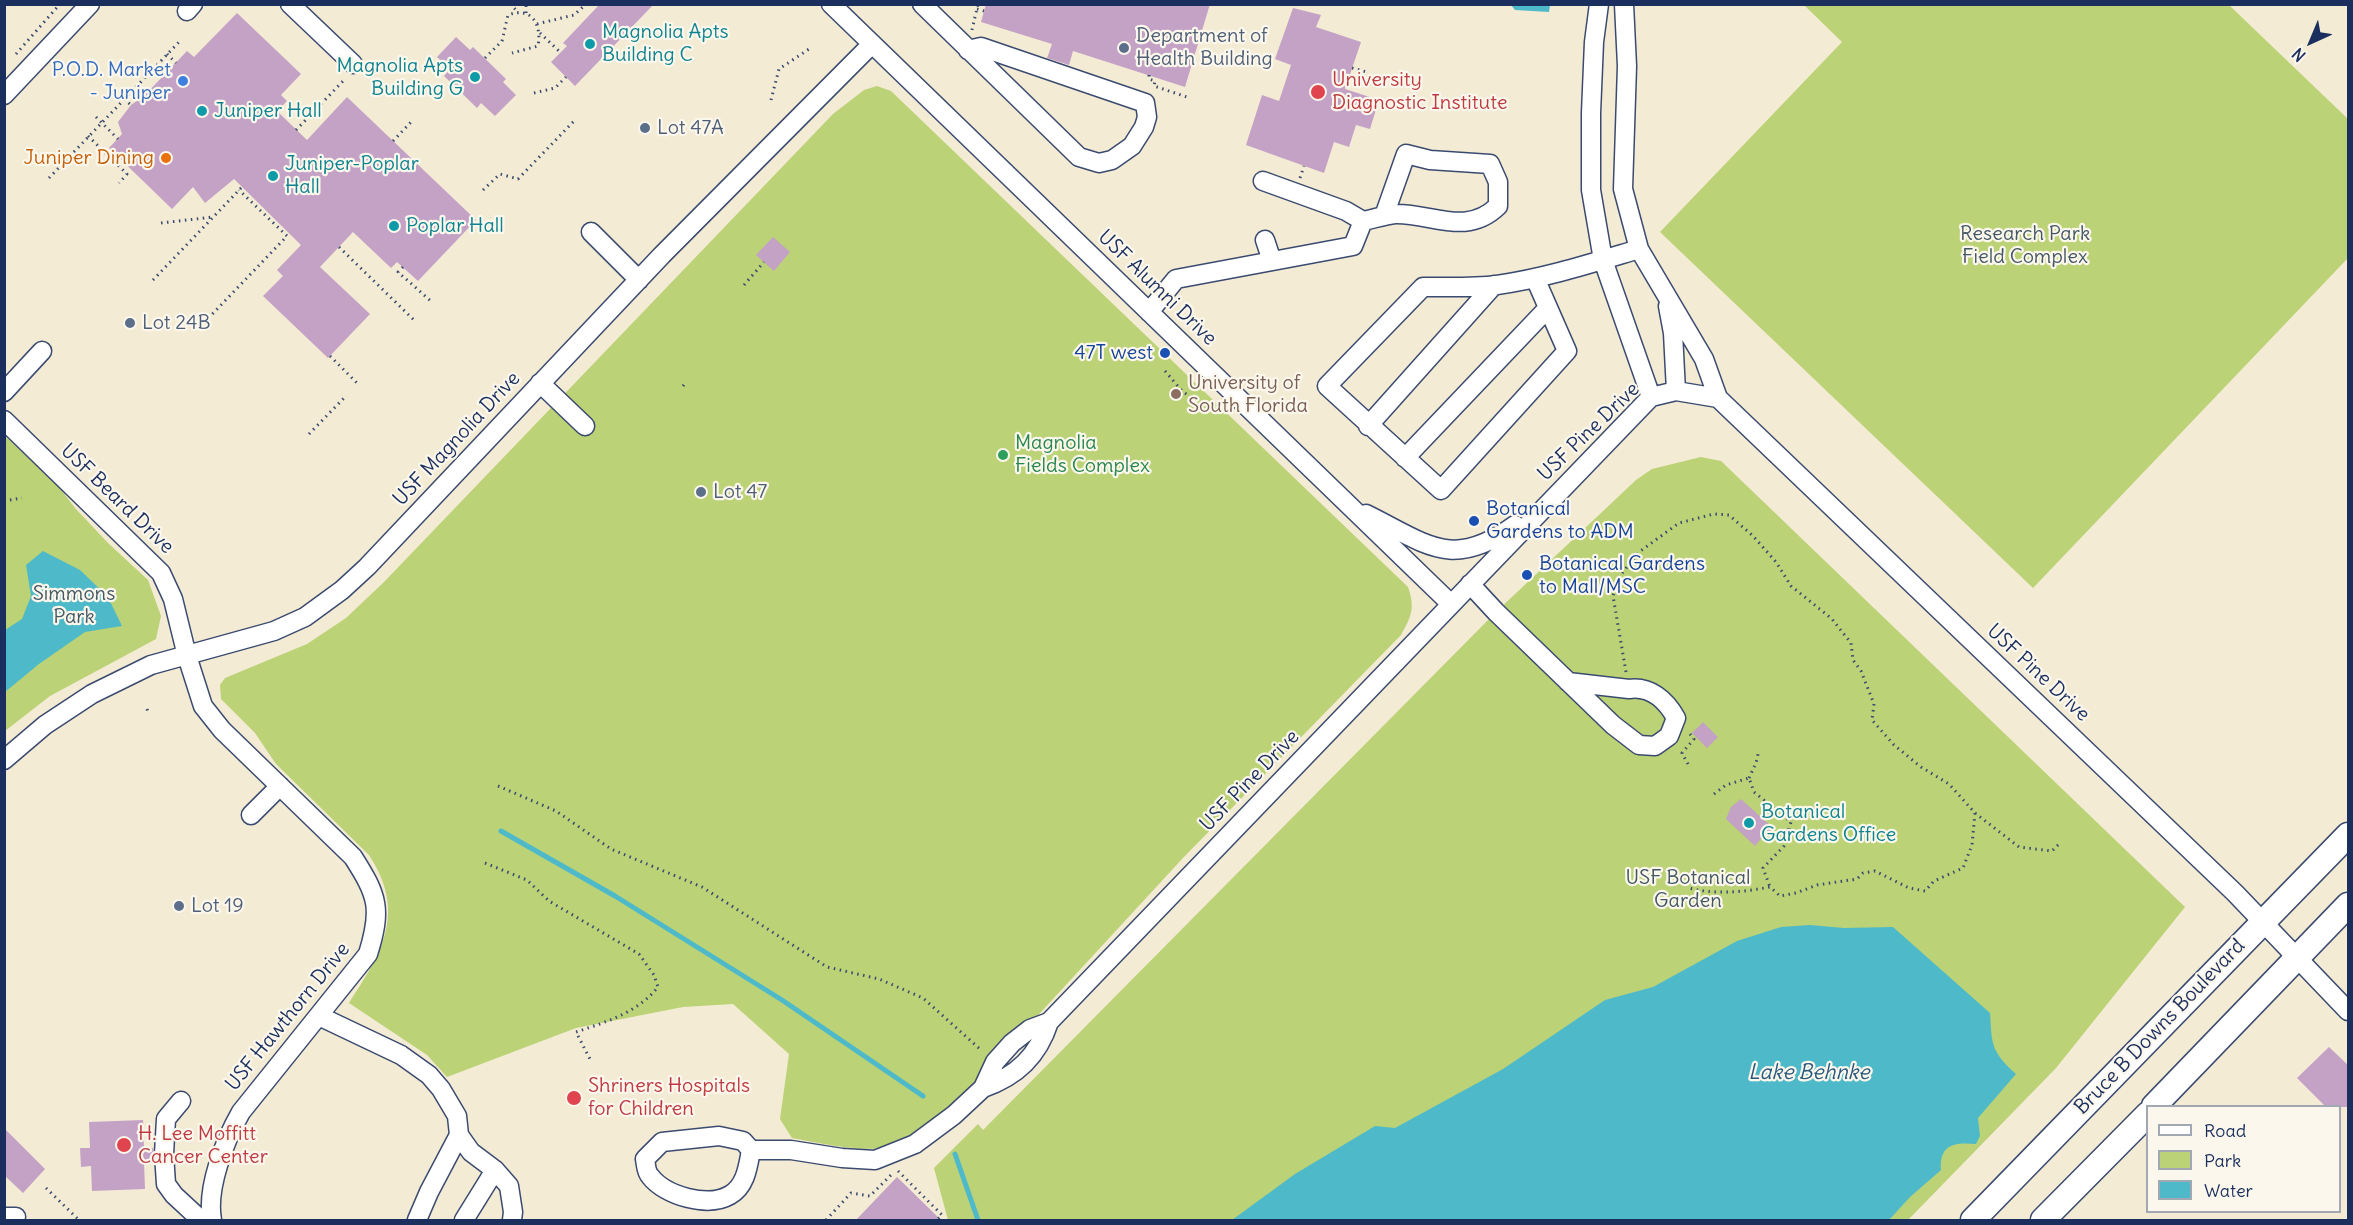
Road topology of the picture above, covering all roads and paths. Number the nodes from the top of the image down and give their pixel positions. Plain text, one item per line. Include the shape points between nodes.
1 (60, 4) edge
2 (90, 4) edge
3 (290, 4) edge
4 (510, 4) edge
5 (526, 4) edge
6 (586, 4) edge
7 (831, 4) edge
8 (922, 4) edge
9 (1599, 4) edge
10 (1624, 4) edge
11 (978, 7) edge
12 (517, 11) junction
13 (984, 11) dead end
14 (526, 13) junction
15 (537, 24) junction
16 (540, 33) junction
17 (180, 41) dead end
18 (969, 43) junction
19 (872, 44) junction
20 (812, 47) dead end
21 (560, 52) dead end
22 (512, 53) dead end
23 (167, 54) junction
24 (12, 57) dead end
25 (485, 58) dead end
26 (176, 63) dead end
27 (1352, 68) dead end
28 (351, 70) joint
29 (1367, 72) dead end
30 (1149, 75) dead end
31 (566, 76) dead end
32 (534, 93) dead end
33 (4, 95) edge
34 (1190, 98) dead end
35 (124, 99) junction
36 (771, 100) dead end
37 (131, 105) dead end
38 (96, 117) dead end
39 (574, 120) dead end
40 (412, 121) dead end
41 (101, 123) junction
42 (296, 130) dead end
43 (88, 136) junction
44 (118, 139) dead end
45 (393, 141) dead end
46 (49, 178) dead end
47 (1263, 181) dead end
48 (119, 183) dead end
49 (483, 190) dead end
50 (1384, 216) junction
51 (213, 217) junction
52 (1363, 221) junction
53 (161, 223) dead end
54 (591, 232) dead end
55 (1265, 240) dead end
56 (339, 247) dead end
57 (1639, 249) junction
58 (1603, 260) junction
59 (1272, 261) junction
60 (764, 262) dead end
61 (403, 267) dead end
62 (1535, 278) junction
63 (153, 280) dead end
64 (639, 280) junction
65 (744, 285) dead end
66 (1494, 285) junction
67 (1667, 295) junction
68 (434, 303) dead end
69 (1547, 309) junction
70 (1149, 312) junction
71 (416, 322) dead end
72 (200, 327) dead end
73 (42, 351) dead end
74 (330, 356) dead end
75 (1165, 371) dead end
76 (686, 382) dead end
77 (357, 383) dead end
78 (540, 383) junction
79 (683, 386) dead end
80 (1676, 391) junction
81 (4, 392) edge
82 (1651, 397) junction
83 (344, 398) dead end
84 (1718, 398) junction
85 (1198, 402) dead end
86 (4, 420) edge
87 (585, 426) dead end
88 (1368, 426) junction
89 (309, 434) dead end
90 (1405, 458) junction
91 (1559, 493) junction
92 (22, 498) dead end
93 (4, 501) edge
94 (1351, 507) junction
95 (1470, 584) junction
96 (1451, 604) junction
97 (187, 656) junction
98 (1568, 682) junction
99 (1629, 689) junction
100 (1694, 739) dead end
101 (1760, 750) dead end
102 (4, 760) edge
103 (1688, 764) dead end
104 (1749, 778) junction
105 (280, 786) junction
106 (498, 786) dead end
107 (1714, 794) dead end
108 (1975, 813) junction
109 (251, 815) dead end
110 (2349, 835) edge
111 (2059, 844) dead end
112 (485, 863) dead end
113 (1770, 887) junction
114 (1689, 888) dead end
115 (2349, 905) edge
116 (2262, 922) junction
117 (2298, 959) junction
118 (2349, 1011) edge
119 (319, 1016) junction
120 (1049, 1022) junction
121 (591, 1061) dead end
122 (995, 1062) junction
123 (983, 1088) junction
124 (180, 1101) dead end
125 (2156, 1105) edge
126 (2146, 1116) edge
127 (459, 1135) junction
128 (750, 1150) junction
129 (495, 1170) junction
130 (46, 1188) dead end
131 (79, 1221) edge
132 (201, 1221) edge
133 (212, 1221) edge
134 (417, 1221) edge
135 (464, 1221) edge
136 (512, 1221) edge
137 (826, 1221) edge
138 (938, 1221) edge
139 (1973, 1221) edge
140 (2043, 1221) edge

1 - 24 path
2 - 33 street
3 - 28 street
4 - 12 path
5 - 14 path
6 - 15 path via 574,15
7 - 19 street, USF Alumni Drive
8 - 18 street
9 - 58 street via 1594,42 1591,190
10 - 57 street via 1628,66 1623,189
11 - 13 path
11 - 18 path
12 - 14 path
12 - 25 path via 508,15 502,40
14 - 15 path
15 - 16 path
16 - 21 path
16 - 22 path via 538,46
17 - 23 path
18 - 18 street via 1079,157 1099,163 1112,160 1132,146 1144,127 1145,103
19 - 64 street, USF Magnolia Drive
19 - 70 street, USF Alumni Drive
20 - 36 path via 778,69
23 - 26 path
23 - 35 path
27 - 29 path
28 - 42 path
30 - 34 path via 1154,86
31 - 32 path via 555,88
35 - 37 path
35 - 41 path
38 - 41 path
39 - 49 path via 518,179 500,174
40 - 45 path
41 - 43 path
41 - 44 path
43 - 46 path
43 - 48 path via 127,174
47 - 52 street
50 - 50 street via 1395,214 1456,223 1488,215 1498,206 1498,182 1490,164 1430,160 1406,153
50 - 52 street
51 - 53 path
51 - 63 path
51 - 72 path via 240,188 287,236
52 - 59 street via 1353,246
54 - 64 street
55 - 59 street
56 - 71 path
57 - 58 street
57 - 67 street
58 - 62 street
58 - 82 street
59 - 70 street via 1176,279
60 - 65 path
61 - 68 path via 398,272
62 - 66 street
62 - 69 street
64 - 78 street, USF Magnolia Drive
66 - 88 street
66 - 88 street via 1423,287 1327,386
67 - 80 street
67 - 84 street via 1704,359
69 - 90 street
69 - 90 street via 1567,351 1441,490
70 - 94 street, USF Alumni Drive
73 - 81 street
74 - 77 path
75 - 85 path
76 - 79 path
78 - 87 street
78 - 97 street, USF Magnolia Drive via 342,590 305,617 274,631
80 - 82 street, USF Pine Drive
80 - 84 street, USF Pine Drive
82 - 91 street, USF Pine Drive
83 - 89 path
84 - 116 street, USF Pine Drive
86 - 97 street, USF Beard Drive via 161,573 172,598
88 - 90 street
91 - 94 street via 1494,540 1471,549 1447,551 1427,546
91 - 95 street, USF Pine Drive
92 - 93 path
94 - 96 street, USF Alumni Drive
95 - 96 street, USF Pine Drive
95 - 98 street
96 - 120 street, USF Pine Drive
97 - 102 street, USF Magnolia Drive via 151,665 92,694 45,725
97 - 105 street, USF Hawthorn Drive via 203,706
98 - 99 street
98 - 99 street via 1639,745 1655,746 1669,736 1676,718 1671,706 1652,693
99 - 108 path via 1613,596 1619,577 1639,552 1679,523 1714,514 1729,516 1754,536 1791,585 1832,619 1851,643 1852,660 1861,671 1874,704 1872,720 1894,745 1948,784
100 - 103 path via 1682,753
101 - 104 path
104 - 107 path via 1726,785
104 - 113 path via 1754,792 1791,822 1784,846 1763,868
105 - 109 street
105 - 119 street, USF Hawthorn Drive via 353,858 377,905 376,930 368,954
106 - 122 path via 556,811 611,849 702,887 827,967 879,979 922,998
108 - 111 path via 2019,848 2052,851
108 - 113 path via 1972,845 1963,868 1934,881 1925,891 1909,888 1875,871 1780,897
110 - 116 main road, Bruce B Downs Boulevard
112 - 121 path via 527,880 549,901 639,954 654,975 658,987 647,1000 614,1019 576,1032
113 - 114 path via 1725,893
115 - 117 main road
116 - 117 street, USF Pine Drive
116 - 139 main road, Bruce B Downs Boulevard
117 - 118 street, USF Pine Drive
117 - 125 main road
119 - 127 street via 401,1055 429,1075 457,1116
119 - 133 street, USF Hawthorn Drive via 232,1128 214,1187
120 - 122 street via 1030,1029
120 - 123 street via 1043,1041 1020,1068 1003,1081
122 - 123 street
123 - 128 street via 915,1144 875,1160 791,1150
124 - 132 street via 166,1119 166,1184
126 - 140 main road
127 - 129 street via 471,1152
127 - 134 street
128 - 128 street via 742,1141 702,1137 662,1142 645,1159 648,1174 662,1188 699,1200 721,1199 732,1194 743,1181
129 - 135 street
129 - 136 street via 508,1186
130 - 131 path
137 - 138 path via 852,1193 870,1197 896,1170 942,1215

